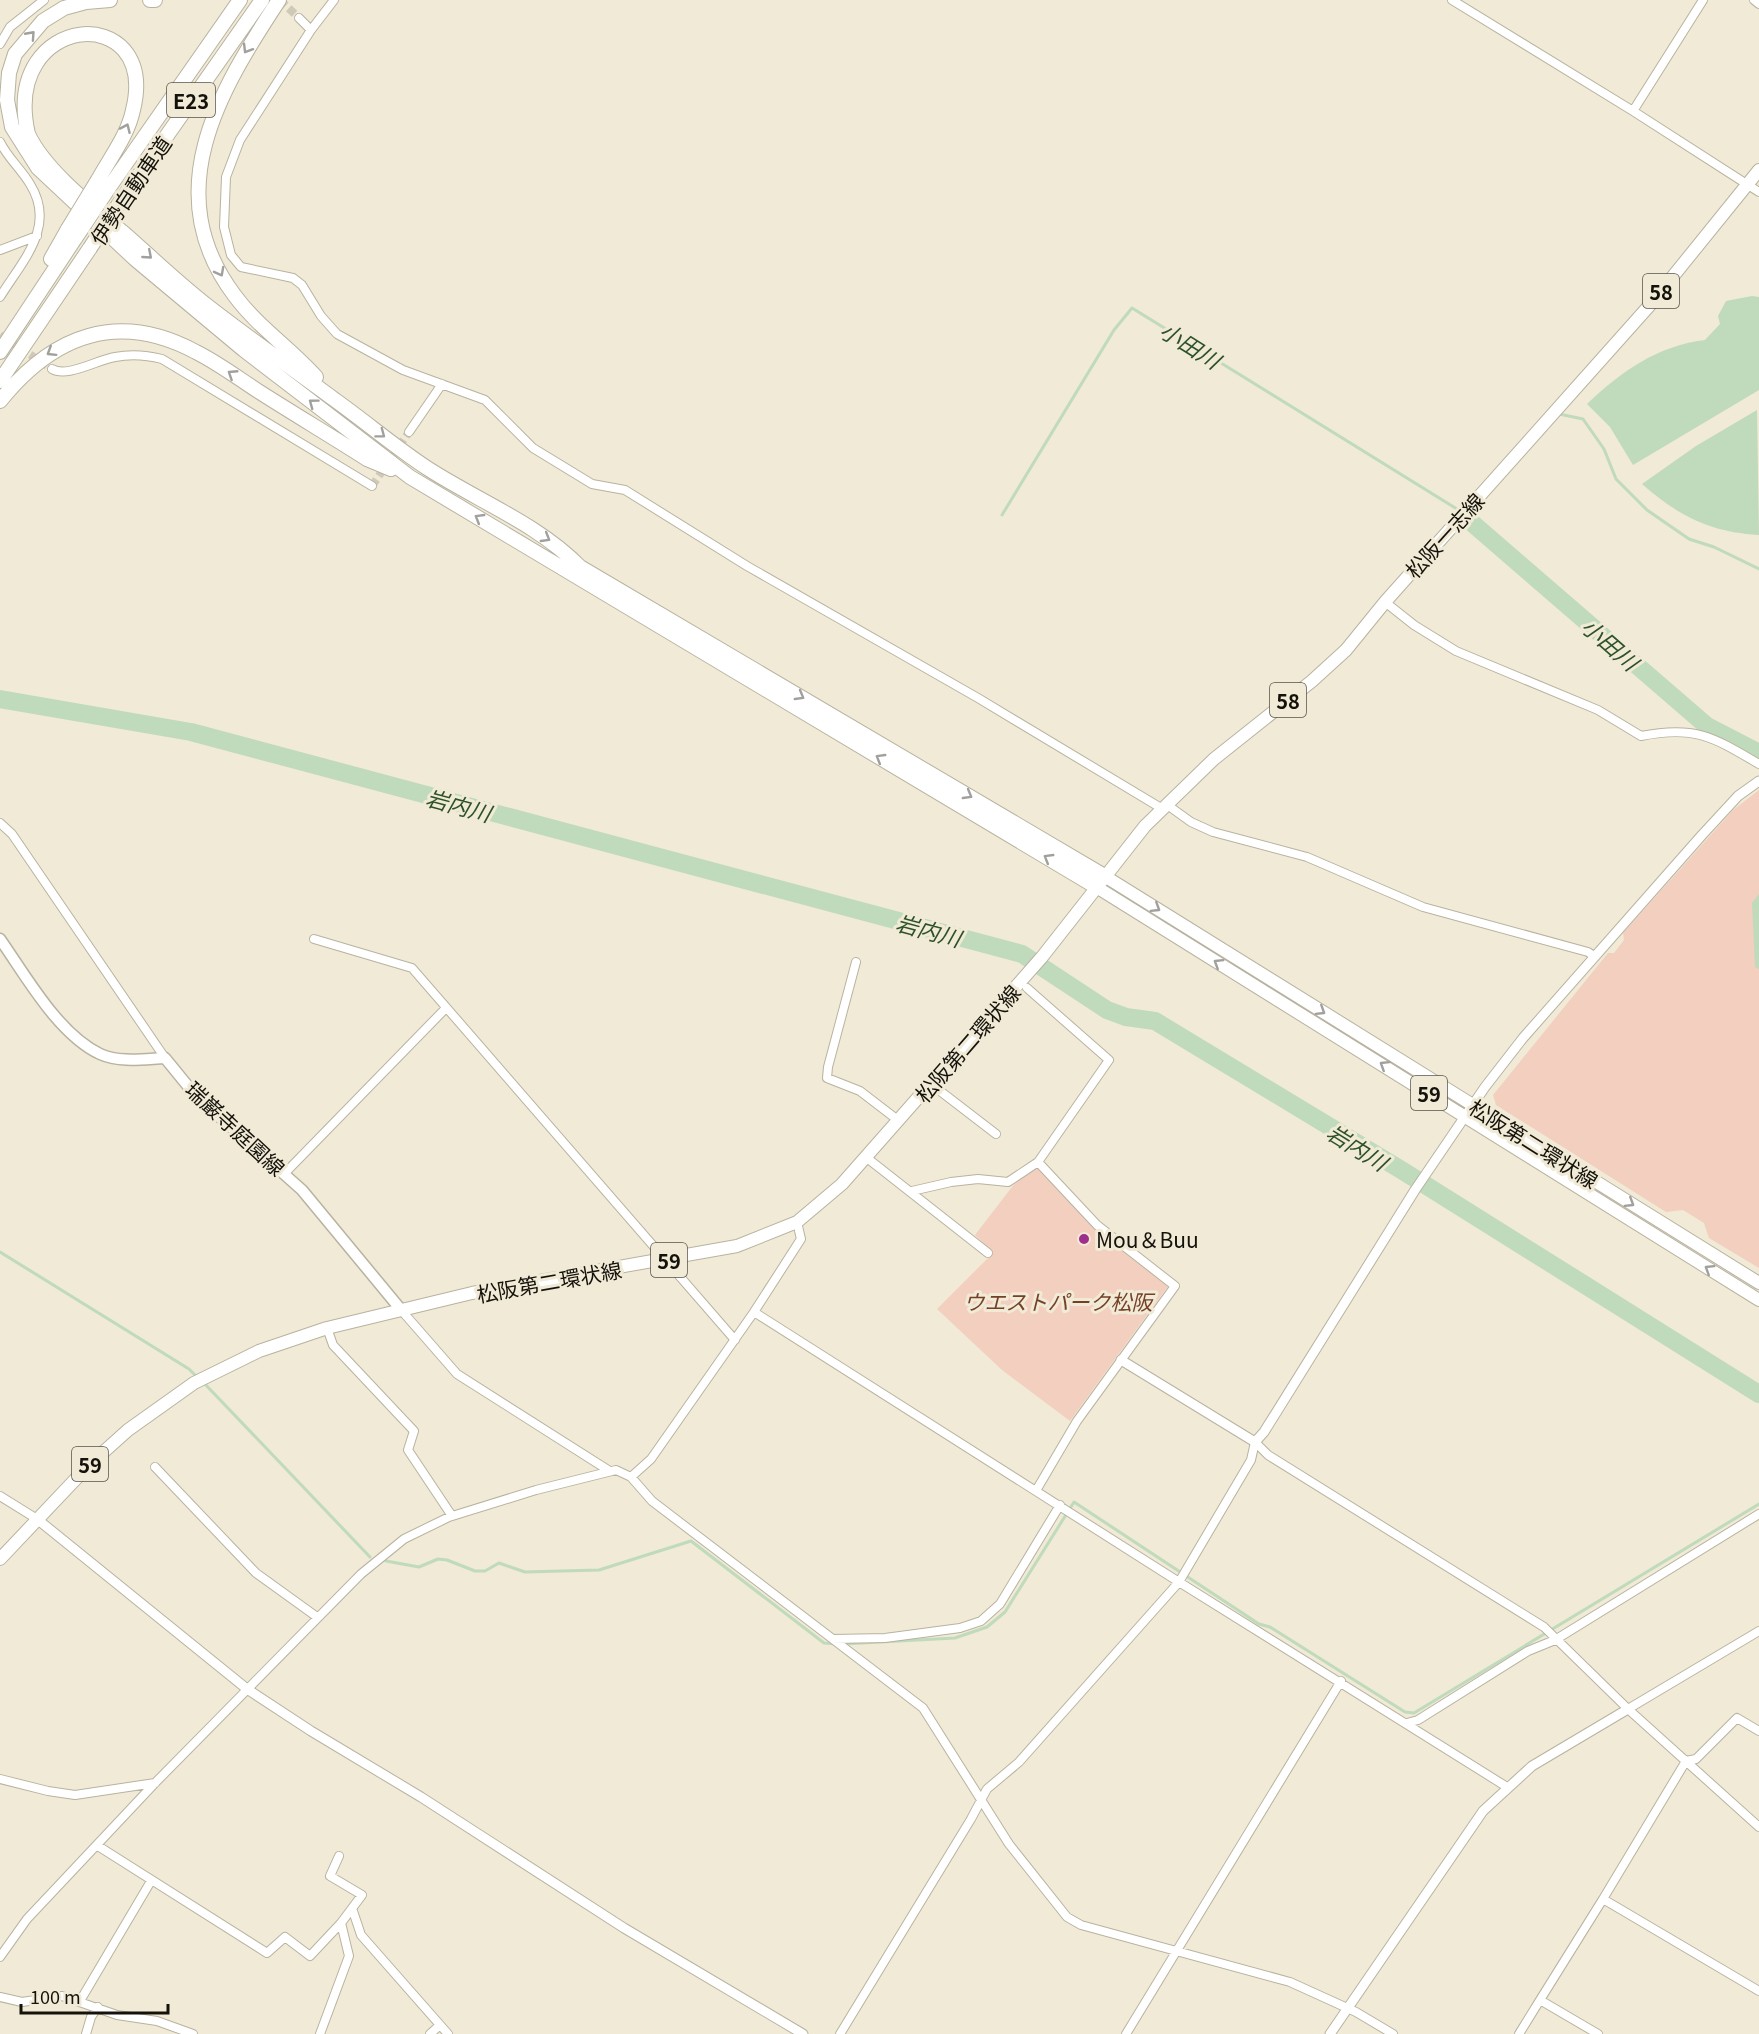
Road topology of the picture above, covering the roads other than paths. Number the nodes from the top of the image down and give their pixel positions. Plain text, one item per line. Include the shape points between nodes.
1 (44, 0) edge
2 (110, 0) edge
3 (150, 0) edge
4 (155, 0) edge
5 (240, 0) edge
6 (262, 0) edge
7 (279, 0) edge
8 (334, 0) edge
9 (1452, 0) edge
10 (1703, 0) edge
11 (1754, 0) edge
12 (1759, 4) edge
13 (299, 18) tunnel mouth
14 (0, 24) edge
15 (10, 27) junction
16 (311, 30) junction
17 (0, 44) edge
18 (1633, 111) junction
19 (0, 142) edge
20 (1759, 170) edge
21 (1748, 183) junction
22 (103, 184) junction
23 (1759, 192) edge
24 (38, 236) junction
25 (0, 250) edge
26 (0, 297) edge
27 (0, 352) edge
28 (52, 369) tunnel mouth
29 (0, 381) edge
30 (442, 384) junction
31 (334, 399) junction
32 (0, 401) edge
33 (409, 432) tunnel mouth
34 (410, 477) junction
35 (372, 486) dead end
36 (1385, 602) junction
37 (1759, 764) edge
38 (1759, 781) edge
39 (1164, 806) junction
40 (0, 823) edge
41 (1102, 882) junction
42 (0, 939) edge
43 (314, 939) dead end
44 (1594, 956) junction
45 (856, 962) dead end
46 (1027, 988) dead end
47 (445, 1009) junction
48 (165, 1058) junction
49 (931, 1084) junction
50 (1468, 1110) junction
51 (899, 1121) junction
52 (996, 1134) dead end
53 (867, 1158) junction
54 (1038, 1162) junction
55 (285, 1173) junction
56 (912, 1191) junction
57 (797, 1222) junction
58 (988, 1253) dead end
59 (665, 1261) junction
60 (1759, 1283) edge
61 (1759, 1300) edge
62 (402, 1311) junction
63 (754, 1312) junction
64 (327, 1328) junction
65 (735, 1340) junction
66 (1121, 1360) junction
67 (1255, 1442) junction
68 (155, 1467) dead end
69 (608, 1470) junction
70 (631, 1478) junction
71 (1037, 1490) junction
72 (0, 1496) edge
73 (1062, 1506) junction
74 (1759, 1514) edge
75 (452, 1516) junction
76 (37, 1519) junction
77 (0, 1559) edge
78 (1180, 1581) junction
79 (317, 1617) junction
80 (1759, 1631) edge
81 (1554, 1638) junction
82 (834, 1640) junction
83 (1341, 1681) junction
84 (247, 1689) junction
85 (1628, 1709) junction
86 (1407, 1723) junction
87 (1759, 1731) edge
88 (1686, 1761) junction
89 (0, 1779) edge
90 (155, 1783) junction
91 (1507, 1787) junction
92 (981, 1799) junction
93 (1759, 1827) edge
94 (98, 1846) junction
95 (339, 1856) dead end
96 (151, 1881) junction
97 (1603, 1899) junction
98 (353, 1911) junction
99 (341, 1923) junction
100 (1177, 1950) junction
101 (0, 1957) edge
102 (1759, 1991) edge
103 (0, 1997) edge
104 (1540, 2000) junction
105 (80, 2001) junction
106 (98, 2007) junction
107 (1347, 2009) junction
108 (440, 2025) junction
109 (86, 2034) edge
110 (193, 2034) edge
111 (320, 2034) edge
112 (430, 2034) edge
113 (448, 2034) edge
114 (803, 2034) edge
115 (840, 2034) edge
116 (1126, 2034) edge
117 (1330, 2034) edge
118 (1393, 2034) edge
119 (1519, 2034) edge
120 (1598, 2034) edge

1 - 15 street
34 -> 2 highway via 244,350 135,259 38,168 25,150 12,127 7,100 15,54 43,21 57,12 86,2
3 - 4 highway
5 - 22 highway, 伊勢自動車道 / E23
6 - 29 highway, 伊勢自動車道 / E23, bridge
7 -> 31 highway via 228,81 212,117 201,152 200,213 207,245 235,296
8 - 16 street
9 - 18 street
10 - 18 street
11 - 12 street
13 - 16 street
14 - 15 street
15 - 17 street
16 - 30 street via 240,140 226,177 224,227 231,255 241,267 292,278 302,285 321,316 338,334 403,370
18 - 21 street
19 - 24 street via 30,184 41,209
20 - 21 main road, 松阪一志線 / 58
21 - 23 street
21 - 36 main road, 松阪一志線 / 58 via 1649,306
22 - 27 highway, 伊勢自動車道, bridge
22 -> 31 highway via 133,110 133,69 112,39 82,28 66,29 50,35 34,48 21,73 17,95 20,114 40,153 74,190 204,303
24 - 25 street
24 - 26 street
28 - 35 street via 67,373 100,360 129,355 162,359
30 - 33 street
30 - 39 street via 485,400 533,448 592,484 625,490 747,566
31 -> 41 highway via 426,467 560,546 580,567
34 -> 32 highway via 367,459 195,351 137,331 94,334 64,344 36,362
41 -> 34 highway
36 - 37 street via 1456,651 1598,710 1641,736 1688,730
36 - 39 main road, 松阪一志線 / 58 via 1346,650 1214,759
38 - 44 street via 1722,812
39 - 41 main road, 松阪一志線 / 58
39 - 44 street via 1213,832 1307,857 1423,907
40 - 48 street via 12,834
41 - 49 main road, 松阪第二環状線 / 59
41 - 50 main road, 松阪第二環状線 / 59
42 - 48 main road via 53,1013 101,1054 125,1060
43 - 47 street via 412,968
44 - 50 street via 1523,1038
45 - 51 street via 827,1078 860,1091
46 - 54 street via 1109,1060
47 - 55 street
47 - 59 street
48 - 55 main road, 瑞巌寺庭園線 via 196,1096
49 - 51 main road, 松阪第二環状線 / 59
49 - 52 street
50 -> 60 main road, 松阪第二環状線 / 59
61 -> 50 main road, 松阪第二環状線 / 59
50 - 67 street
51 - 53 main road, 松阪第二環状線 / 59
53 - 56 street
53 - 57 main road, 松阪第二環状線 / 59
54 - 56 street via 1008,1182 958,1181
54 - 66 street via 1097,1225 1175,1286
55 - 62 main road, 瑞巌寺庭園線
56 - 58 street
57 - 59 main road, 松阪第二環状線 / 59 via 737,1246
57 - 63 street via 801,1239
59 - 62 main road, 松阪第二環状線 / 59 via 472,1293
59 - 65 street
62 - 64 main road, 松阪第二環状線 / 59
62 - 69 street via 457,1374
63 - 65 street
63 - 71 street
64 - 75 street via 333,1345 414,1431 408,1450
64 - 76 main road, 松阪第二環状線 / 59 via 259,1351 194,1383 122,1434
65 - 70 street via 651,1460
66 - 67 street
66 - 71 street via 1077,1421
67 - 78 street via 1251,1460
67 - 81 street via 1268,1455 1544,1627
68 - 79 street via 256,1573
69 - 70 street
69 - 75 street
70 - 82 street via 652,1501
71 - 73 street
72 - 76 street
73 - 78 street
73 - 82 street via 1000,1604 981,1621 960,1628 885,1638
74 - 81 street
75 - 79 street via 399,1542
76 - 77 main road, 松阪第二環状線 / 59
76 - 84 street
78 - 83 street
78 - 92 street via 1019,1762
79 - 84 street
80 - 85 street
81 - 85 street
81 - 86 street
82 - 92 street via 922,1708
83 - 86 street
83 - 100 street
84 - 90 street
84 - 114 street via 624,1928
85 - 88 street
85 - 91 street via 1532,1766
86 - 91 street
87 - 88 street via 1737,1718 1696,1759
88 - 93 street
88 - 97 street
89 - 90 street via 75,1795
90 - 94 street
91 - 107 street via 1483,1811
92 - 100 street via 1009,1844 1067,1917 1081,1925
92 - 115 street
94 - 96 street
94 - 101 street via 27,1919
95 - 98 street via 330,1876 362,1895
96 - 99 street via 267,1953 285,1936 310,1956
96 - 105 street
97 - 102 street
97 - 104 street
98 - 99 street
98 - 108 street via 361,1935
99 - 111 street via 349,1956
100 - 107 street via 1290,1982
100 - 116 street
103 - 105 street via 22,2002 62,1996
104 - 119 street
104 - 120 street
105 - 106 street
106 - 109 street
106 - 110 street
107 - 117 street
107 - 118 street
108 - 112 street
108 - 113 street

